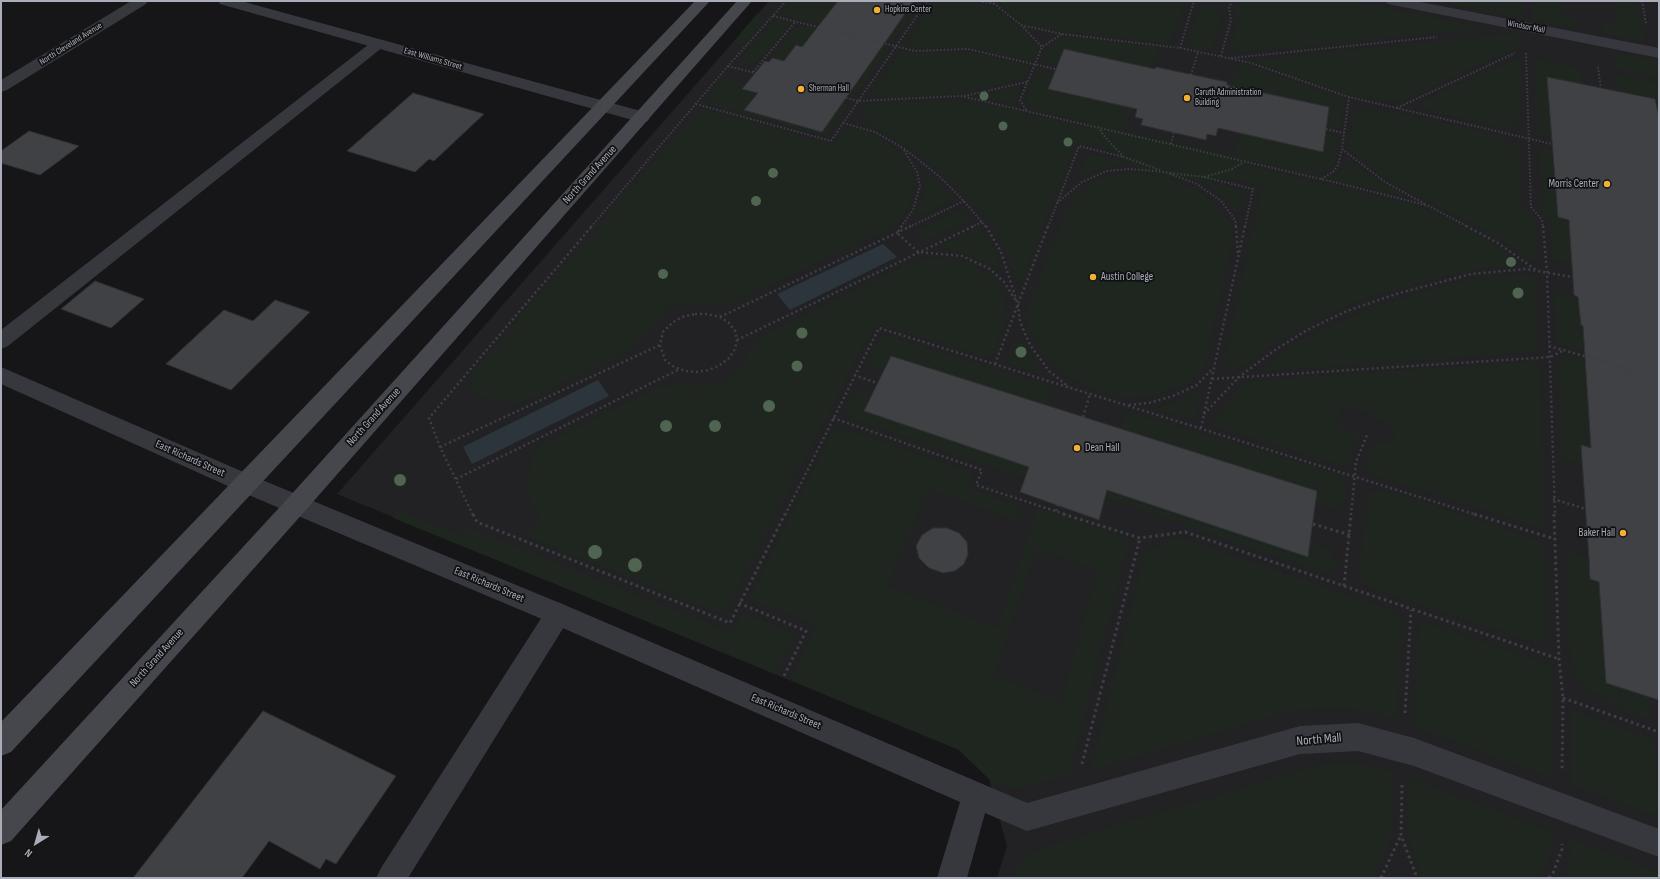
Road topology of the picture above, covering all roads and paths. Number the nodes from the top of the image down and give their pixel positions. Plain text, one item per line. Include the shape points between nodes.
1 (141, 1) edge
2 (225, 1) edge
3 (703, 1) edge
4 (786, 1) edge
5 (927, 1) edge
6 (979, 1) edge
7 (991, 1) edge
8 (1194, 1) edge
9 (1232, 1) edge
10 (1393, 1) edge
11 (742, 4) edge
12 (996, 5) junction
13 (867, 14) dead end
14 (774, 16) junction
15 (796, 21) junction
16 (1021, 24) junction
17 (1531, 28) junction
18 (1062, 34) junction
19 (851, 35) junction
20 (1441, 37) dead end
21 (378, 44) junction
22 (896, 46) junction
23 (1042, 48) junction
24 (1180, 48) junction
25 (1198, 52) junction
26 (1659, 53) edge
27 (1525, 54) junction
28 (1221, 56) junction
29 (1228, 58) junction
30 (1035, 64) junction
31 (728, 66) junction
32 (1055, 69) dead end
33 (1598, 69) dead end
34 (1191, 75) dead end
35 (1028, 82) junction
36 (1, 87) edge
37 (1601, 88) dead end
38 (664, 91) junction
39 (961, 96) junction
40 (1349, 97) junction
41 (846, 98) dead end
42 (858, 101) junction
43 (696, 104) junction
44 (603, 106) junction
45 (1396, 108) junction
46 (1026, 110) junction
47 (642, 117) junction
48 (843, 123) junction
49 (1098, 127) junction
50 (1326, 129) dead end
51 (1174, 132) dead end
52 (1344, 133) junction
53 (1529, 139) junction
54 (1171, 144) junction
55 (1552, 144) dead end
56 (903, 148) junction
57 (1342, 149) junction
58 (1124, 157) junction
59 (1245, 162) junction
60 (1165, 172) junction
61 (1204, 177) junction
62 (1321, 180) junction
63 (964, 201) junction
64 (1057, 203) junction
65 (1429, 206) junction
66 (982, 222) junction
67 (896, 233) junction
68 (918, 252) junction
69 (1238, 258) junction
70 (1536, 270) junction
71 (1547, 272) junction
72 (1572, 277) dead end
73 (1018, 305) junction
74 (720, 317) junction
75 (737, 340) junction
76 (1, 341) edge
77 (660, 345) junction
78 (1549, 346) junction
79 (1565, 350) junction
80 (1550, 357) junction
81 (995, 364) junction
82 (1214, 367) junction
83 (1626, 368) junction
84 (680, 369) junction
85 (1, 375) edge
86 (854, 375) junction
87 (1239, 377) junction
88 (1659, 377) edge
89 (1212, 379) junction
90 (877, 383) dead end
91 (1628, 384) dead end
92 (1071, 388) junction
93 (1090, 394) junction
94 (1126, 405) junction
95 (1204, 414) junction
96 (1083, 417) dead end
97 (833, 418) junction
98 (1201, 428) junction
99 (1367, 435) dead end
100 (440, 447) junction
101 (1355, 477) junction
102 (456, 479) junction
103 (247, 484) junction
104 (1553, 499) junction
105 (297, 504) junction
106 (1058, 505) dead end
107 (1586, 509) dead end
108 (1056, 511) junction
109 (1313, 524) dead end
110 (1350, 535) junction
111 (1140, 538) junction
112 (1555, 539) junction
113 (1344, 586) junction
114 (739, 603) junction
115 (1411, 610) junction
116 (558, 614) junction
117 (1559, 659) junction
118 (1563, 698) junction
119 (770, 705) junction
120 (1659, 732) edge
121 (1, 742) edge
122 (1403, 748) junction
123 (976, 794) junction
124 (1072, 805) junction
125 (1561, 806) junction
126 (1, 831) edge
127 (1401, 835) junction
128 (1659, 843) edge
129 (391, 878) edge
130 (952, 878) edge
131 (1381, 878) edge
132 (1417, 878) edge

1 - 36 street, North Cleveland Avenue
2 - 21 street, East Williams Street
3 - 44 main road
4 - 14 path
5 - 22 path
6 - 12 path
7 - 12 path
8 - 24 path
9 - 28 path via 1229,8 1231,20
10 - 17 street, Windsor Mall
11 - 14 path
11 - 38 main road, North Grand Avenue
12 - 16 path
13 - 19 path
14 - 15 path
14 - 31 path
15 - 19 path
15 - 31 path via 754,73
16 - 18 path
16 - 23 path
17 - 26 street, Windsor Mall
17 - 27 path
18 - 23 path
18 - 24 path
19 - 22 path
20 - 29 path
21 - 44 street, East Williams Street
21 - 76 street
22 - 30 path via 915,51 968,49
22 - 42 path
23 - 30 path
24 - 25 path
25 - 28 path
25 - 34 path
27 - 45 path via 1516,52
27 - 53 path
28 - 29 path
29 - 40 path via 1251,63
30 - 32 path
30 - 35 path
31 - 43 path
33 - 37 path
35 - 39 path
35 - 46 path via 1020,100
38 - 43 path
38 - 47 main road, North Grand Avenue
39 - 42 path
39 - 46 path
40 - 45 path
40 - 52 path
41 - 42 path
42 - 48 path
43 - 48 path via 830,141
43 - 100 path via 428,418
44 - 47 street, East Williams Street
44 - 103 main road
45 - 53 path
46 - 49 path
47 - 105 main road, North Grand Avenue
48 - 56 path via 875,132
49 - 54 path
49 - 58 path
50 - 52 path
51 - 54 path
52 - 57 path
53 - 55 path
53 - 71 path via 1531,207 1542,220
54 - 59 path
56 - 63 path via 924,163
56 - 67 path via 917,172 920,186 913,210
57 - 62 path via 1338,165
57 - 65 path via 1385,182
58 - 60 path
58 - 64 path via 1079,146
59 - 61 path via 1232,169
59 - 62 path
60 - 61 path
60 - 64 path via 1129,168 1107,171 1082,182
60 - 69 path via 1197,184 1221,201 1235,220
61 - 69 path via 1253,189
62 - 65 path
63 - 66 path
63 - 67 path
64 - 73 path
65 - 70 path via 1498,243
66 - 68 path
66 - 73 path via 1001,252
67 - 68 path
67 - 74 path
68 - 73 path via 962,256 990,269 1004,282
68 - 75 path
69 - 82 path
70 - 71 path
70 - 87 path via 1471,274 1347,310 1307,330
71 - 72 path
71 - 78 path
73 - 81 path
73 - 92 path via 1020,322 1030,344 1049,371
74 - 75 path via 735,331
74 - 77 path via 695,314 682,317 663,332
75 - 84 path via 729,358 720,365 697,372
77 - 84 path via 665,360
77 - 100 path
78 - 79 path
78 - 80 path
79 - 80 path
79 - 83 path
80 - 87 path
80 - 104 path
81 - 86 path via 879,328
81 - 92 path
82 - 89 path
82 - 94 path via 1197,385 1173,396 1149,403
83 - 88 path
83 - 91 path
84 - 102 path
85 - 103 street, East Richards Street
86 - 90 path
86 - 97 path
87 - 89 path
87 - 95 path
89 - 95 path
92 - 93 path
93 - 94 path
93 - 96 path
94 - 98 path
95 - 98 path
97 - 108 path via 982,470 976,485
97 - 114 path
98 - 101 path
99 - 101 path via 1356,462
100 - 102 path
101 - 110 path
101 - 112 path
102 - 114 path via 477,522 730,623
103 - 105 street, East Richards Street
103 - 121 main road
104 - 107 path
104 - 112 path
105 - 116 street, East Richards Street
105 - 126 main road, North Grand Avenue
106 - 108 path
108 - 111 path
109 - 110 path
110 - 113 path
111 - 113 path via 1185,532
111 - 124 path
112 - 117 path
113 - 115 path
114 - 119 path via 806,631
115 - 117 path
115 - 122 path
116 - 119 street, East Richards Street
116 - 129 street
117 - 118 path
118 - 120 path
118 - 125 path
119 - 123 street, East Richards Street
122 - 124 street, North Mall via 1358,738 1300,740
122 - 125 street, North Mall
122 - 127 path
123 - 124 street, North Mall via 1027,817
123 - 130 street
125 - 128 street, North Mall
127 - 131 path
127 - 132 path

